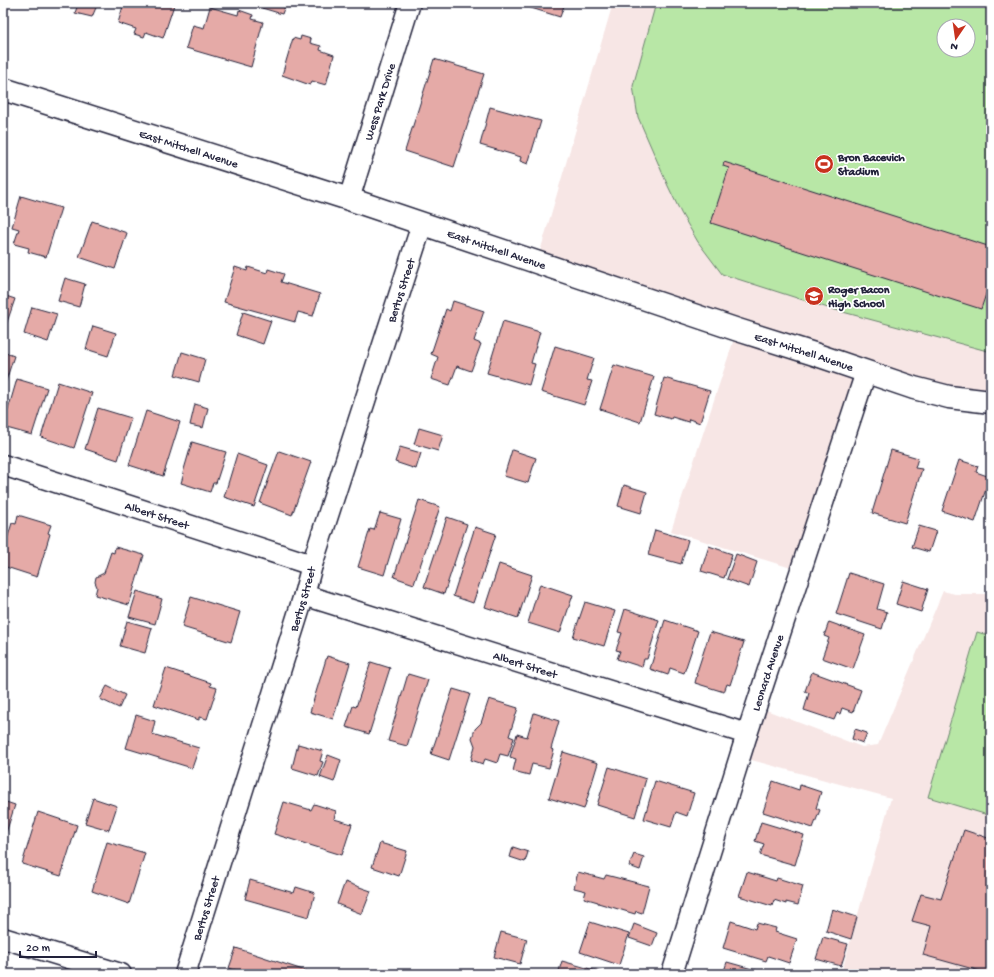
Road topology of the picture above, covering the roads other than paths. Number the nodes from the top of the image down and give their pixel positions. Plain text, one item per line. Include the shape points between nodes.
1 (410, 3) edge
2 (3, 89) edge
3 (349, 199) junction
4 (422, 224) junction
5 (866, 372) junction
6 (991, 402) edge
7 (3, 465) edge
8 (312, 564) junction
9 (304, 595) junction
10 (747, 734) junction
11 (3, 938) edge
12 (121, 974) edge
13 (185, 974) edge
14 (672, 974) edge

1 - 3 street, Wess Park Drive
2 - 3 street, East Mitchell Avenue
3 - 4 street, East Mitchell Avenue
4 - 5 street, East Mitchell Avenue
4 - 8 street, Bertus Street
5 - 6 street, East Mitchell Avenue via 949,397
5 - 10 street, Leonard Avenue
7 - 8 street, Albert Street
8 - 9 street, Bertus Street
9 - 10 street, Albert Street
9 - 13 street, Bertus Street
10 - 14 street, Leonard Avenue
11 - 12 street

